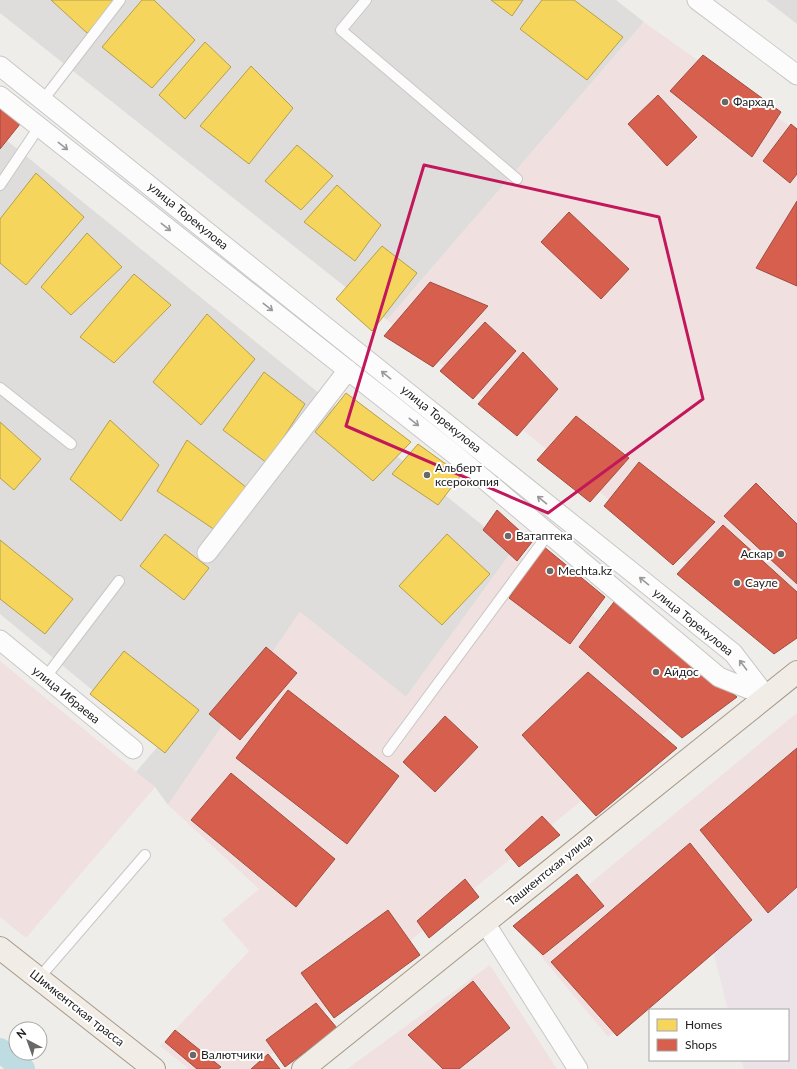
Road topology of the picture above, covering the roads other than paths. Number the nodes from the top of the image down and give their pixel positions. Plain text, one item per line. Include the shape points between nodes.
1 (120, 0) edge
2 (366, 0) edge
3 (697, 0) edge
4 (0, 66) edge
5 (797, 75) edge
6 (0, 96) edge
7 (43, 100) junction
8 (39, 127) junction
9 (517, 179) dead end
10 (0, 185) edge
11 (348, 370) junction
12 (0, 388) edge
13 (71, 444) dead end
14 (549, 533) junction
15 (207, 553) dead end
16 (119, 581) dead end
17 (0, 640) edge
18 (797, 672) edge
19 (45, 678) junction
20 (766, 696) junction
21 (132, 749) dead end
22 (388, 751) dead end
23 (145, 855) dead end
24 (485, 923) junction
25 (0, 948) edge
26 (39, 978) junction
27 (154, 1069) edge
28 (303, 1069) edge
29 (578, 1069) edge

1 - 7 lane
2 - 9 lane via 341,30
3 - 5 street
4 - 7 street, улица Торекулова
6 - 8 street, улица Торекулова
20 -> 7 street, улица Торекулова via 733,653
8 - 10 lane
8 -> 11 street, улица Торекулова
11 -> 14 street, улица Торекулова
11 - 15 street
12 - 13 lane
14 - 20 street, улица Торекулова via 719,678
14 - 22 lane
16 - 19 lane
17 - 19 street, улица Ибраева
18 - 20 main road, Ташкентская улица
19 - 21 street, улица Ибраева
20 - 24 main road, Ташкентская улица
23 - 26 lane
24 - 28 main road, Ташкентская улица
24 - 29 street
25 - 26 main road, Шимкентская трасса
26 - 27 main road, Шимкентская трасса

